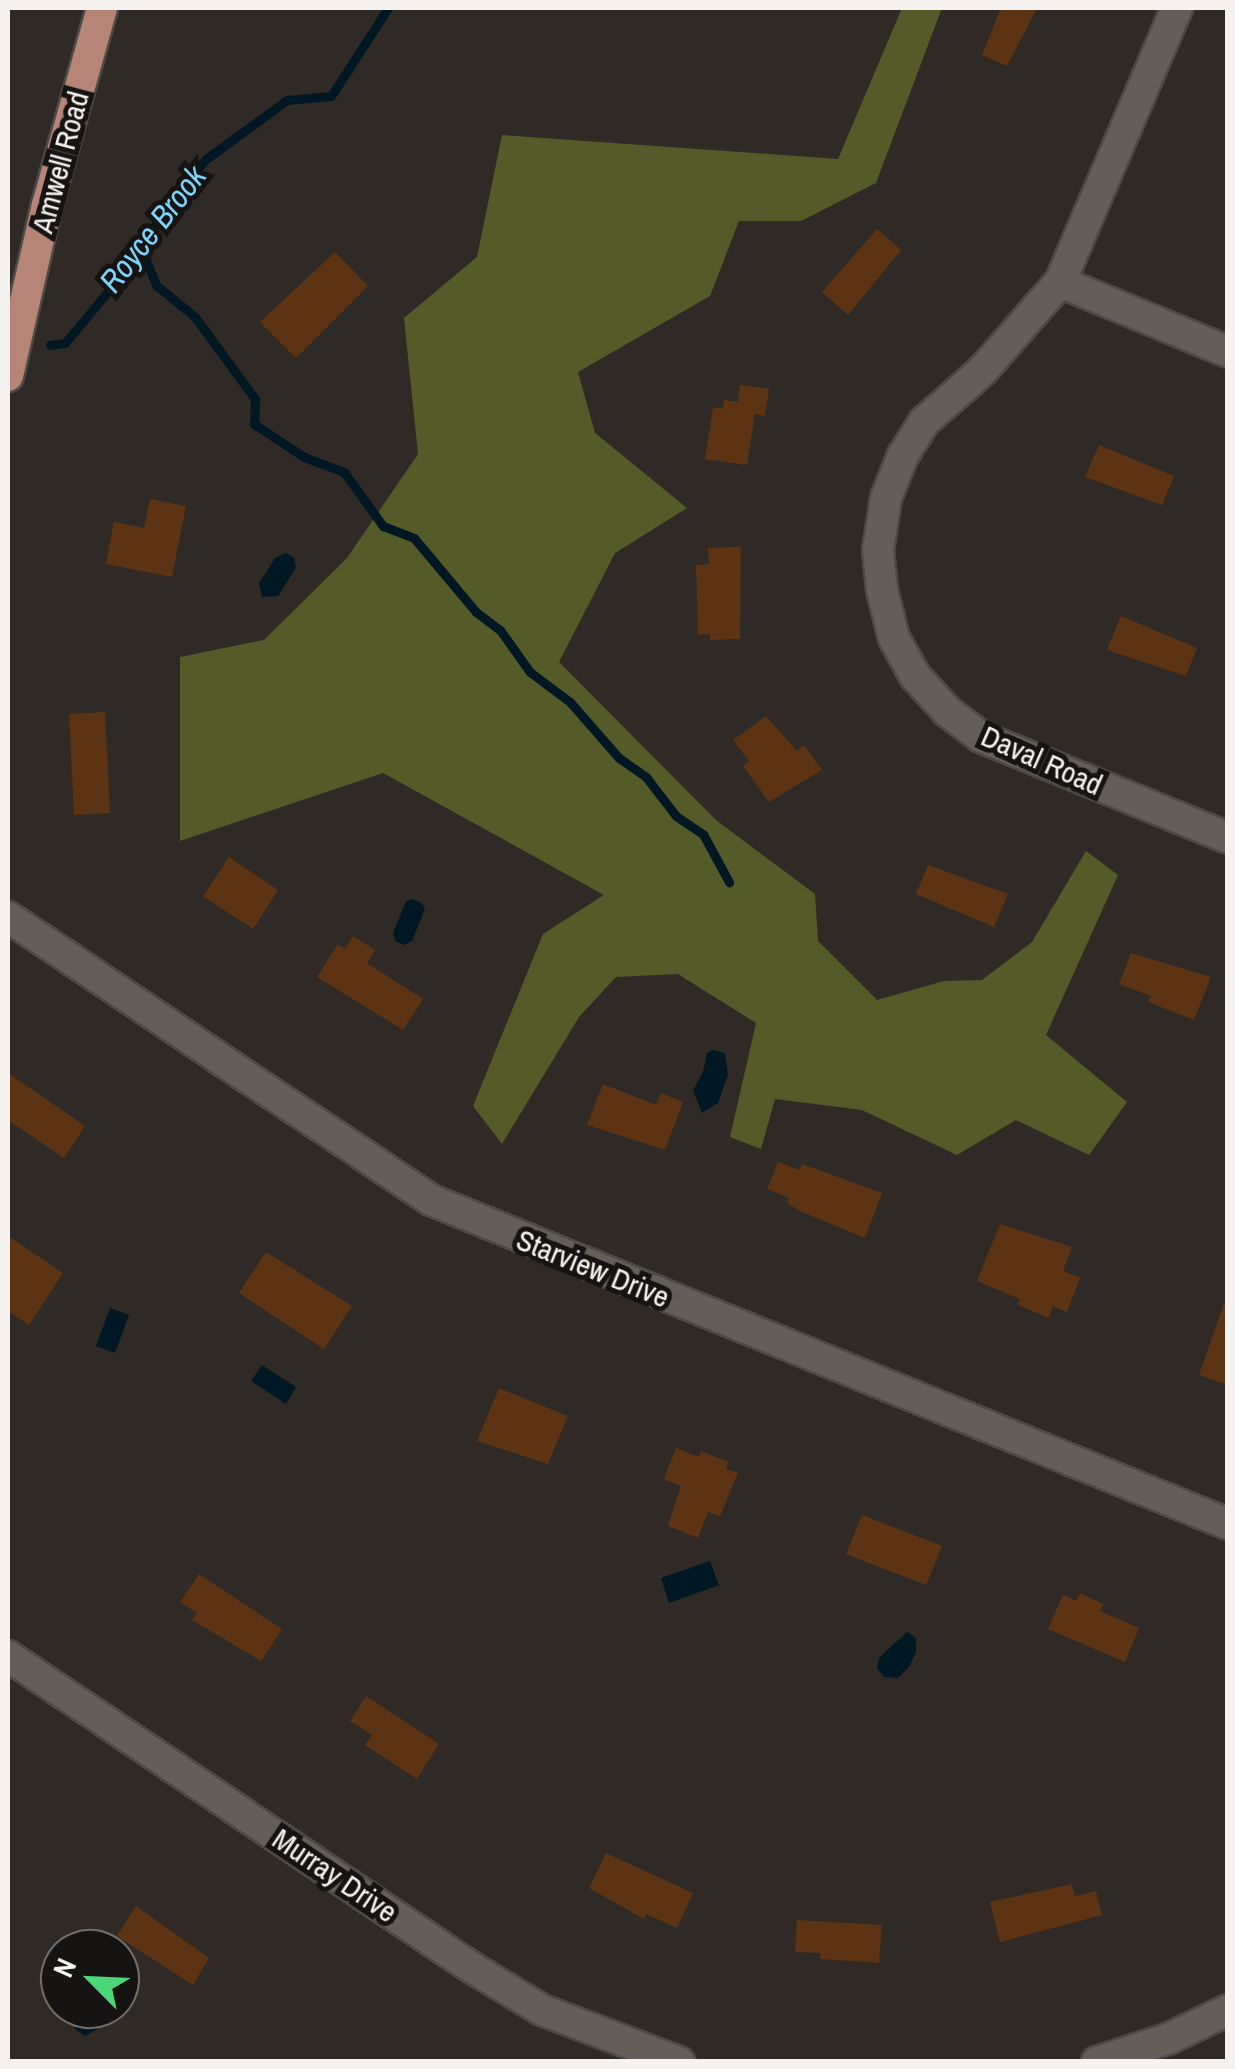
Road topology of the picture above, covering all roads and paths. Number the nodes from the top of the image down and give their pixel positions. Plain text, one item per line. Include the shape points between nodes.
1 (102, 8) edge
2 (1177, 8) edge
3 (1060, 282) junction
4 (1228, 352) edge
5 (8, 376) edge
6 (1228, 838) edge
7 (8, 917) edge
8 (1228, 1524) edge
9 (8, 1656) edge
10 (1228, 2010) edge
11 (679, 2062) edge
12 (1097, 2062) edge

1 - 5 main road, Amwell Road
2 - 3 street, Daval Road
3 - 4 street
3 - 6 street, Daval Road via 982,372 924,422 903,455 886,498 878,550 894,638 915,676 981,736
7 - 8 street, Starview Drive via 431,1200
9 - 11 street, Murray Drive via 471,1968 542,2010
10 - 12 street

